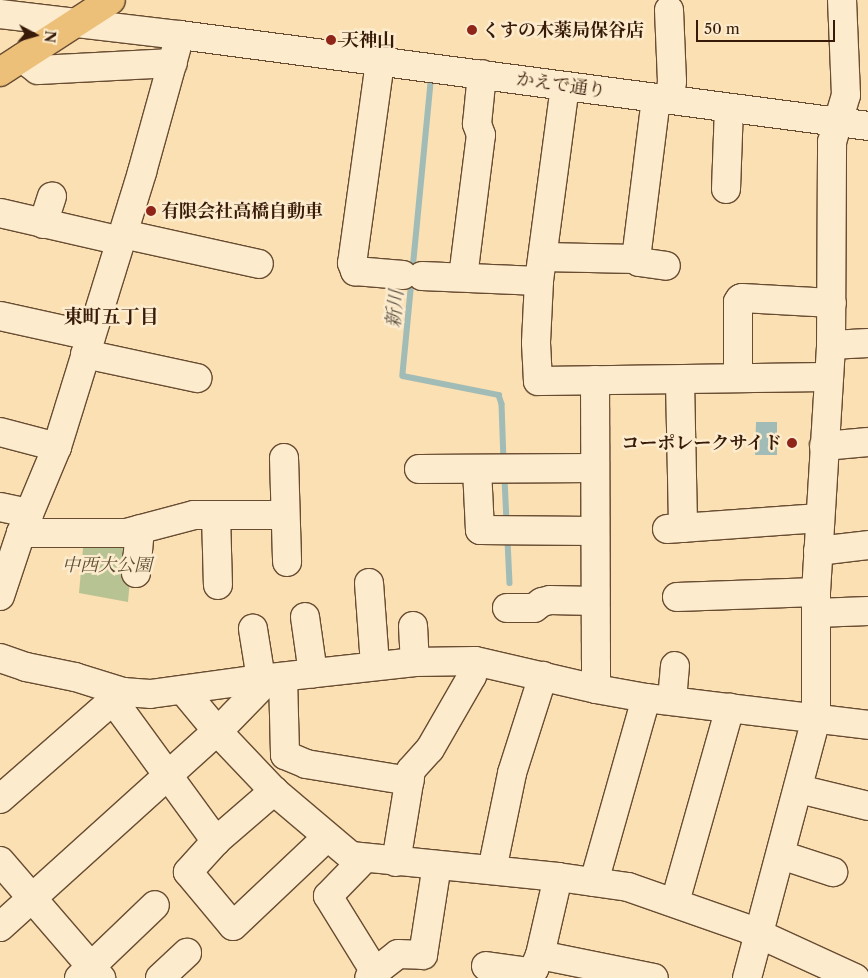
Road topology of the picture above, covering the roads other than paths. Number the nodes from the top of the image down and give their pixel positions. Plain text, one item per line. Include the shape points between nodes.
1 (111, 0) edge
2 (842, 0) edge
3 (668, 10) dead end
4 (0, 14) edge
5 (75, 23) junction
6 (180, 35) junction
7 (380, 62) junction
8 (173, 64) junction
9 (11, 65) edge
10 (482, 74) junction
11 (564, 86) junction
12 (663, 99) junction
13 (729, 108) junction
14 (837, 121) junction
15 (868, 126) edge
16 (726, 189) dead end
17 (52, 196) dead end
18 (0, 213) edge
19 (43, 224) junction
20 (122, 238) junction
21 (636, 259) junction
22 (259, 264) dead end
23 (666, 266) dead end
24 (541, 269) junction
25 (463, 277) junction
26 (832, 303) junction
27 (0, 316) edge
28 (868, 343) edge
29 (88, 345) junction
30 (831, 345) junction
31 (738, 377) junction
32 (829, 377) junction
33 (197, 378) dead end
34 (595, 380) junction
35 (680, 380) junction
36 (0, 432) edge
37 (868, 442) edge
38 (824, 446) junction
39 (57, 448) junction
40 (284, 458) dead end
41 (594, 468) junction
42 (419, 469) dead end
43 (477, 469) junction
44 (0, 507) edge
45 (216, 515) junction
46 (285, 515) junction
47 (820, 518) junction
48 (25, 523) junction
49 (140, 529) junction
50 (594, 531) junction
51 (868, 545) edge
52 (818, 551) junction
53 (287, 562) dead end
54 (136, 573) dead end
55 (369, 583) dead end
56 (218, 585) dead end
57 (0, 596) edge
58 (677, 598) dead end
59 (595, 601) junction
60 (816, 603) junction
61 (507, 608) dead end
62 (868, 611) edge
63 (305, 617) dead end
64 (413, 626) dead end
65 (253, 629) dead end
66 (0, 658) edge
67 (475, 661) junction
68 (415, 662) junction
69 (375, 665) junction
70 (675, 666) dead end
71 (313, 673) junction
72 (543, 676) junction
73 (272, 678) junction
74 (596, 689) junction
75 (183, 690) junction
76 (118, 696) junction
77 (659, 699) junction
78 (730, 708) junction
79 (816, 718) junction
80 (868, 725) edge
81 (217, 731) junction
82 (306, 764) junction
83 (168, 774) junction
84 (410, 781) junction
85 (799, 789) junction
86 (281, 797) junction
87 (0, 799) edge
88 (868, 806) edge
89 (327, 837) junction
90 (216, 842) junction
91 (781, 855) junction
92 (364, 858) junction
93 (0, 861) edge
94 (396, 862) junction
95 (437, 865) junction
96 (492, 870) junction
97 (833, 872) dead end
98 (558, 877) junction
99 (594, 882) junction
100 (31, 898) junction
101 (675, 902) junction
102 (155, 904) dead end
103 (0, 927) edge
104 (759, 934) junction
105 (187, 953) dead end
106 (540, 955) junction
107 (486, 966) dead end
108 (90, 974) edge
109 (372, 975) edge
110 (160, 978) edge
111 (654, 978) edge
112 (747, 978) edge
113 (855, 978) edge

1 - 5 main road
2 - 14 street via 846,95
3 - 12 street via 672,81
4 - 5 street
5 - 6 street, かえで通り
5 - 9 main road
6 - 7 street, かえで通り
6 - 8 street
7 - 10 street, かえで通り
7 - 25 street via 352,263 355,271
8 - 9 street via 38,70
8 - 20 street
10 - 11 street, かえで通り
10 - 25 street via 476,124 481,135
11 - 12 street, かえで通り
11 - 24 street
12 - 13 street, かえで通り
12 - 21 street
13 - 14 street, かえで通り
13 - 16 street
14 - 15 street, かえで通り
14 - 26 street via 832,142
17 - 19 street
18 - 19 street
19 - 20 street
20 - 22 street
20 - 29 street
21 - 23 street
21 - 24 street
24 - 25 street
24 - 34 street via 536,343 538,381
26 - 30 street
26 - 31 street via 740,299
27 - 29 street
28 - 30 street
29 - 33 street
29 - 39 street
30 - 32 street
31 - 32 street
31 - 35 street
32 - 38 street
34 - 35 street
34 - 41 street
35 - 47 street via 675,528
36 - 39 street
37 - 38 street
38 - 47 street
39 - 48 street
40 - 46 street
41 - 43 street
41 - 50 street
42 - 43 street
43 - 50 street via 480,530
44 - 48 street
45 - 46 street
45 - 49 street via 194,515
45 - 56 street
46 - 53 street
47 - 52 street
48 - 49 street via 126,533
48 - 57 street
49 - 54 street
50 - 59 street
51 - 52 street
52 - 60 street
55 - 69 street
58 - 60 street
59 - 61 street via 550,600 534,608
59 - 74 street
60 - 62 street
60 - 79 street
63 - 71 street
64 - 68 street
65 - 73 street
66 - 76 street via 26,668 75,677
67 - 68 street
67 - 72 street
67 - 84 street via 472,676 430,749 413,768
68 - 69 street
69 - 71 street
70 - 77 street
71 - 73 street
72 - 74 street
72 - 96 street via 512,773
73 - 75 street
73 - 81 street
73 - 82 street via 285,755
74 - 77 street
75 - 76 street
75 - 81 street
76 - 83 street
76 - 87 street
77 - 78 street
77 - 99 street
78 - 79 street
78 - 101 street
79 - 80 street
79 - 85 street
81 - 83 street
81 - 86 street
82 - 84 street
82 - 86 street
83 - 90 street
83 - 100 street
84 - 94 street
85 - 88 street
85 - 91 street
86 - 89 street
86 - 90 street
89 - 90 street via 233,926 188,872
89 - 92 street via 352,856
91 - 97 street
91 - 104 street
92 - 94 street
92 - 109 street via 328,898
93 - 100 street
94 - 95 street
95 - 96 street
95 - 109 street via 423,955 398,954
96 - 98 street
98 - 99 street
98 - 106 street
99 - 101 street via 628,887
100 - 103 street
100 - 108 street
101 - 104 street
102 - 108 street
104 - 112 street
104 - 113 street
105 - 110 street
106 - 107 street via 534,970 528,972
106 - 111 street

